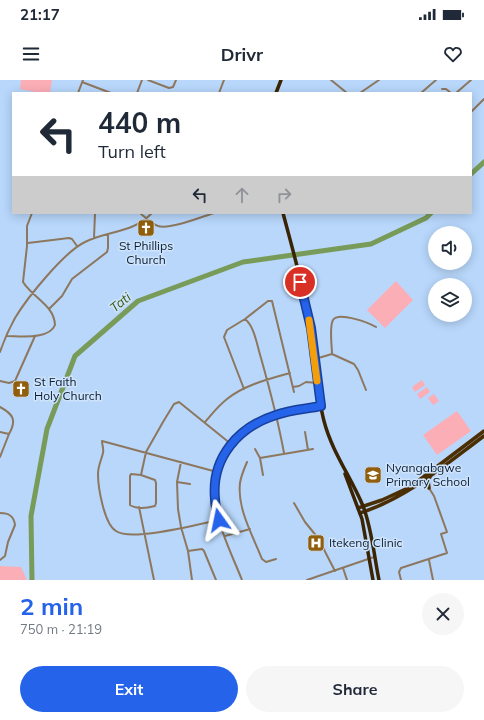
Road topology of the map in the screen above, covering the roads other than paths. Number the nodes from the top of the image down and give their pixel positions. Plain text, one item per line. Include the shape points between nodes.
1 (142, 80) edge
2 (148, 80) edge
3 (176, 80) edge
4 (224, 80) edge
5 (281, 80) edge
6 (330, 80) edge
7 (379, 80) edge
8 (436, 80) edge
9 (471, 80) edge
10 (83, 81) edge
11 (442, 89) dead end
12 (78, 92) edge
13 (109, 92) edge
14 (137, 92) edge
15 (219, 92) edge
16 (276, 92) edge
17 (346, 92) edge
18 (361, 92) edge
19 (422, 92) edge
20 (450, 92) edge
21 (457, 92) edge
22 (484, 99) edge
23 (472, 111) edge
24 (32, 214) edge
25 (95, 214) edge
26 (141, 214) edge
27 (151, 214) edge
28 (211, 214) edge
29 (283, 214) edge
30 (146, 218) junction
31 (108, 234) junction
32 (94, 238) junction
33 (28, 243) junction
34 (77, 246) junction
35 (34, 293) junction
36 (49, 309) junction
37 (245, 319) junction
38 (376, 327) dead end
39 (6, 336) junction
40 (35, 336) junction
41 (0, 352) edge
42 (332, 354) junction
43 (315, 359) junction
44 (290, 373) junction
45 (267, 380) junction
46 (0, 381) edge
47 (318, 383) junction
48 (293, 387) junction
49 (244, 389) junction
50 (366, 390) dead end
51 (294, 392) dead end
52 (321, 406) junction
53 (0, 407) edge
54 (277, 414) junction
55 (205, 422) junction
56 (484, 431) edge
57 (0, 432) edge
58 (305, 432) dead end
59 (9, 434) junction
60 (484, 436) edge
61 (231, 444) junction
62 (255, 449) dead end
63 (314, 449) dead end
64 (308, 450) junction
65 (146, 452) junction
66 (284, 453) junction
67 (0, 457) edge
68 (260, 458) junction
69 (181, 462) junction
70 (247, 462) dead end
71 (342, 466) junction
72 (217, 472) junction
73 (141, 475) junction
74 (263, 475) dead end
75 (430, 476) junction
76 (423, 479) junction
77 (177, 482) junction
78 (190, 484) dead end
79 (418, 485) junction
80 (429, 488) junction
81 (294, 503) dead end
82 (363, 507) junction
83 (139, 508) junction
84 (358, 508) junction
85 (362, 512) junction
86 (0, 513) edge
87 (219, 520) junction
88 (181, 527) junction
89 (250, 529) junction
90 (144, 534) junction
91 (225, 536) junction
92 (188, 551) junction
93 (374, 557) junction
94 (276, 559) dead end
95 (369, 559) junction
96 (429, 559) junction
97 (0, 560) edge
98 (343, 568) junction
99 (335, 570) junction
100 (154, 580) edge
101 (192, 580) edge
102 (216, 580) edge
103 (242, 580) edge
104 (307, 580) edge
105 (347, 580) edge
106 (373, 580) edge
107 (379, 580) edge
108 (401, 580) edge
109 (433, 580) edge

1 - 14 street
2 - 3 street via 169,88
4 - 15 street
5 - 16 highway
6 - 17 street
7 - 18 street
8 - 19 street
9 - 21 street
10 - 12 street
10 - 13 street
11 - 20 street
22 - 23 street
24 - 33 street via 28,226
25 - 32 street
26 - 30 street
27 - 30 street
28 - 30 street via 167,227 158,226
29 - 43 highway via 309,316
30 - 31 street via 126,230
31 - 32 street
31 - 36 street via 107,252 72,279 62,296
32 - 34 street
33 - 34 street via 69,238
33 - 35 street via 23,280 24,285
34 - 35 street
35 - 36 street
35 - 39 street
36 - 40 street via 55,323 54,329 49,333
37 - 44 street via 268,301 272,301
37 - 45 street via 252,328
37 - 49 street via 227,330 224,337
38 - 42 street via 362,321 336,317 332,321
39 - 40 street
39 - 41 street
40 - 46 street via 15,381
42 - 43 street
42 - 50 street via 356,366
43 - 47 highway
44 - 45 street
44 - 48 street
45 - 49 street
45 - 54 street
47 - 48 street via 306,382
47 - 52 highway
48 - 51 street
49 - 55 street via 226,400
52 - 54 street
52 - 71 highway via 328,433
53 - 59 street via 10,413 13,419 14,425
54 - 61 street via 249,427
54 - 66 street
55 - 61 street
55 - 65 street via 182,403 176,403
56 - 76 main road
57 - 59 street
58 - 64 street
59 - 67 street
60 - 75 main road
61 - 72 street
62 - 68 street
63 - 64 street
64 - 66 street
65 - 69 street
65 - 73 street
65 - 90 street via 102,441 104,452 98,469 100,491 111,526 126,535
66 - 68 street
68 - 74 street
69 - 72 street
69 - 77 street
70 - 89 street via 241,478 240,491
71 - 82 highway
71 - 84 highway
72 - 87 street via 215,500
73 - 83 street via 130,476 130,505
73 - 83 street via 155,480 156,504 152,507
75 - 76 main road
75 - 80 main road
76 - 79 main road
76 - 80 street
76 - 82 main road via 398,493
77 - 78 street
77 - 88 street
79 - 80 main road via 423,484
79 - 85 main road via 399,497
80 - 96 street via 437,502 447,532 441,534 447,553
81 - 99 street via 318,538
82 - 84 main road
82 - 85 highway
83 - 90 street
84 - 85 highway
85 - 93 highway
85 - 95 highway
86 - 97 street via 8,513 15,525 5,556
87 - 88 street
87 - 91 street
88 - 90 street
88 - 92 street
89 - 91 street
89 - 94 street via 264,561
90 - 100 street
91 - 103 street
92 - 101 street
92 - 102 street via 204,551
93 - 95 street
93 - 107 highway
95 - 98 street
95 - 106 highway
96 - 108 street via 401,568
96 - 109 street
98 - 99 street
98 - 105 street
99 - 104 street

